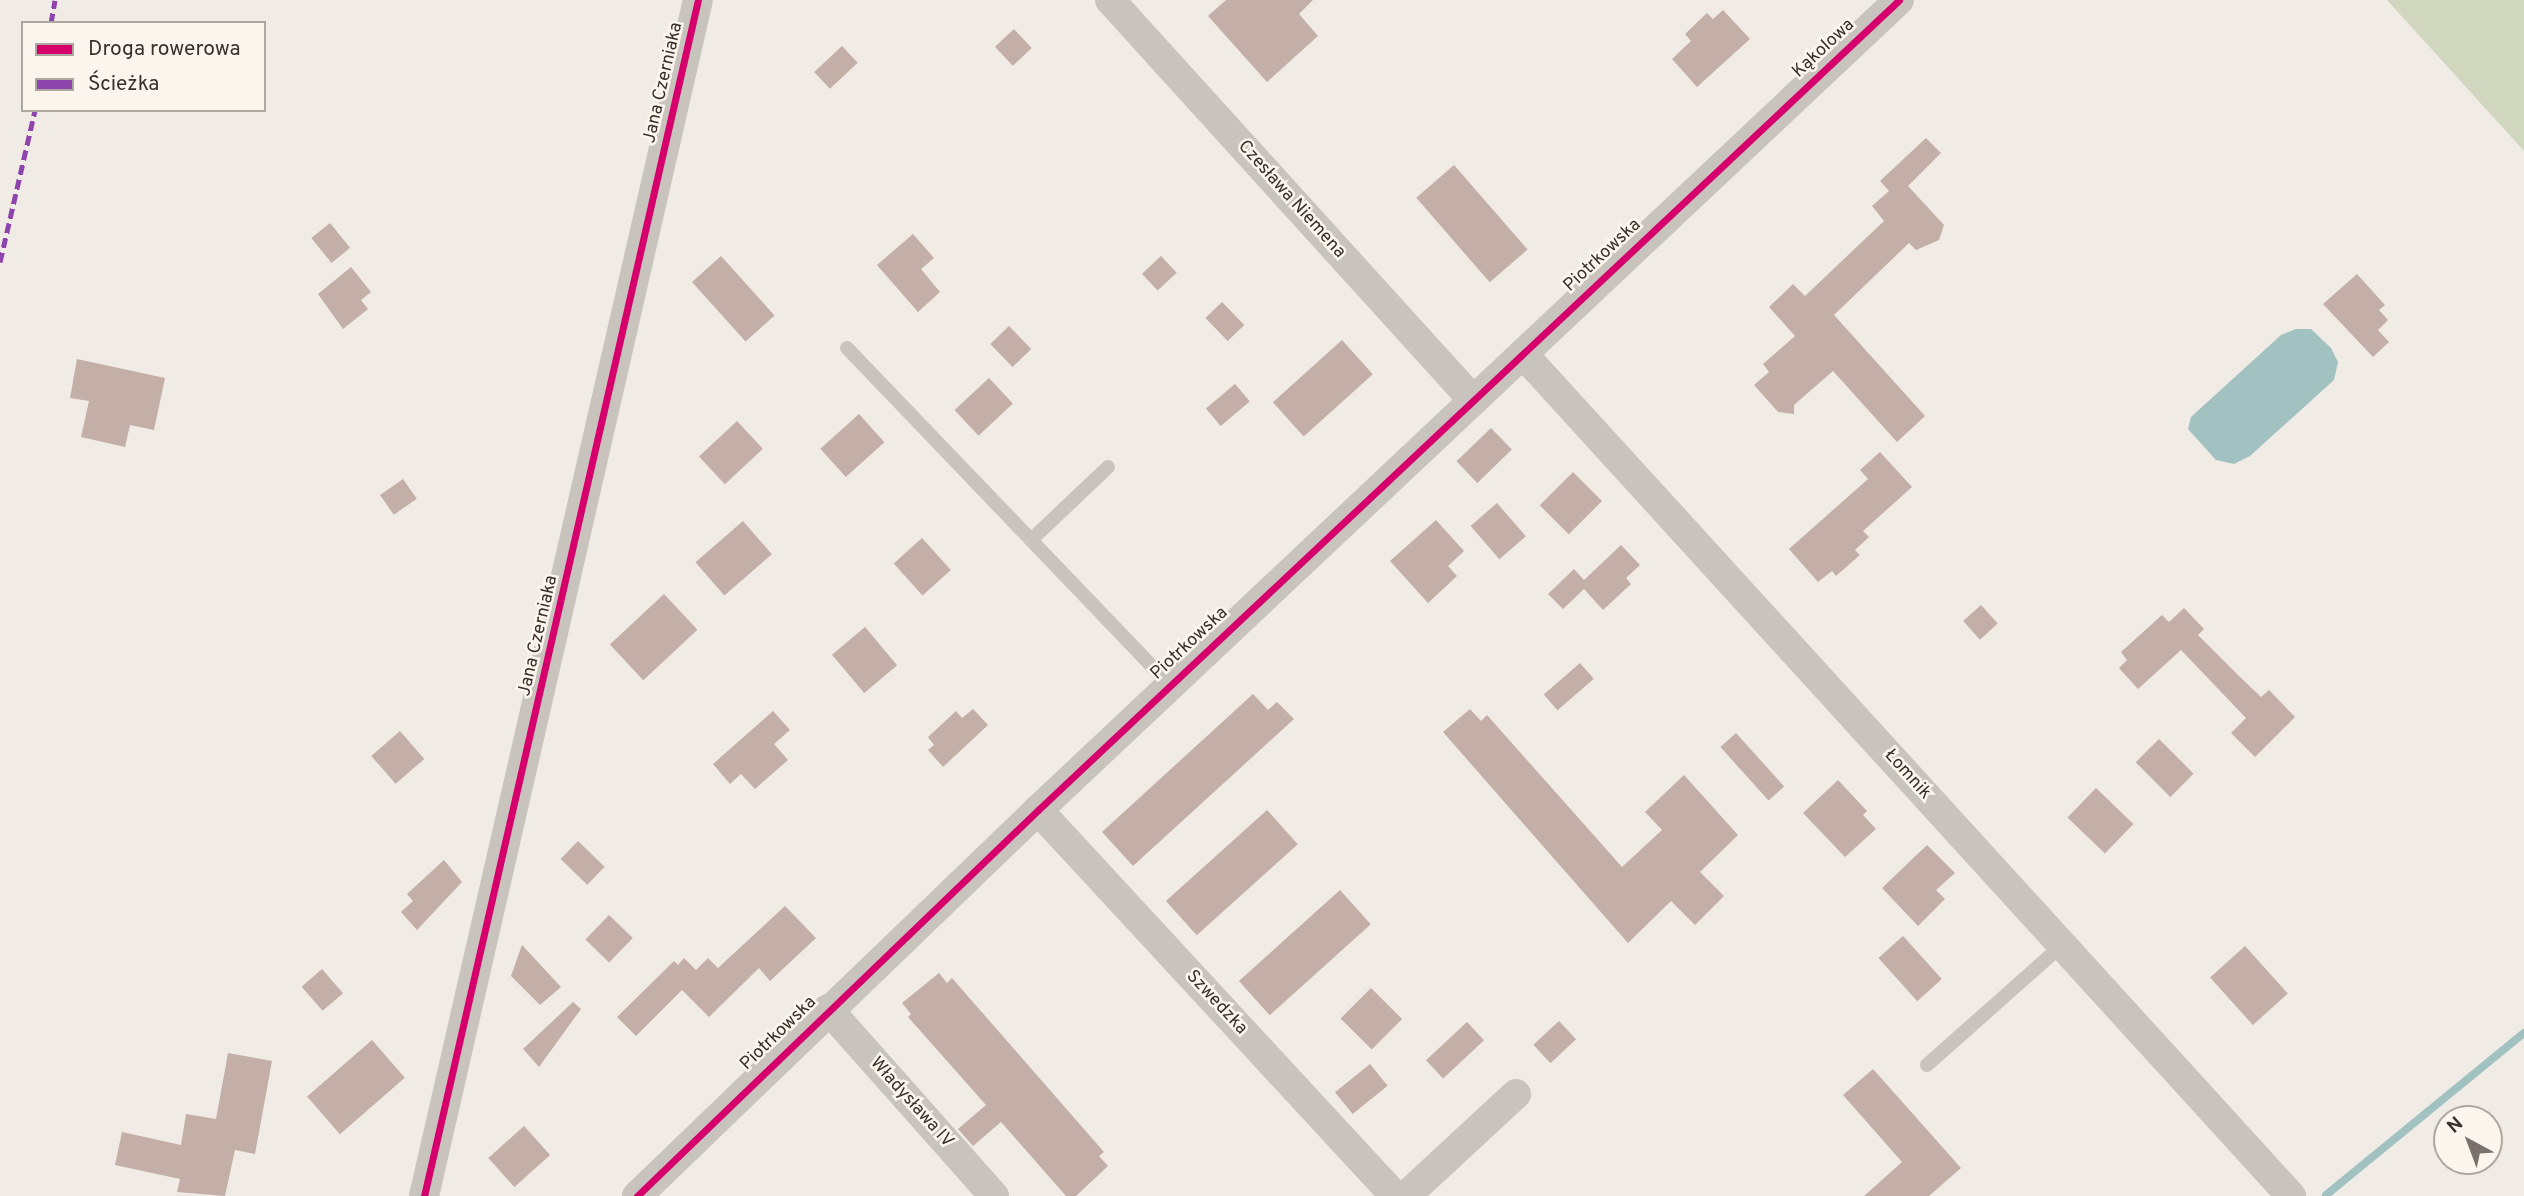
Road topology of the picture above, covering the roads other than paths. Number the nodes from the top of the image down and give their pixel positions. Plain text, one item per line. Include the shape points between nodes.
1 (698, 0) edge
2 (1110, 0) edge
3 (1899, 0) edge
4 (1770, 120) joint
5 (847, 348) dead end
6 (1523, 354) junction
7 (1473, 400) junction
8 (1108, 467) dead end
9 (1031, 540) junction
10 (1170, 685) junction
11 (1038, 810) junction
12 (2063, 945) junction
13 (828, 1009) junction
14 (1927, 1065) dead end
15 (1516, 1094) dead end
16 (424, 1196) edge
17 (637, 1196) edge
18 (994, 1196) edge
19 (1395, 1196) edge
20 (1406, 1196) edge
21 (2291, 1196) edge

1 - 16 street, Jana Czerniaka
2 - 7 street, Czesława Niemena
3 - 4 street, Kąkolowa
4 - 6 street, Piotrkowska
5 - 9 lane
6 - 7 street, Piotrkowska
6 - 12 street, Łomnik
7 - 10 street, Piotrkowska
8 - 9 lane
9 - 10 lane
10 - 11 street, Piotrkowska
11 - 13 street, Piotrkowska
11 - 19 street, Szwedzka
12 - 14 lane
12 - 21 street, Łomnik
13 - 17 street, Piotrkowska
13 - 18 street, Władysława IV
15 - 20 street

